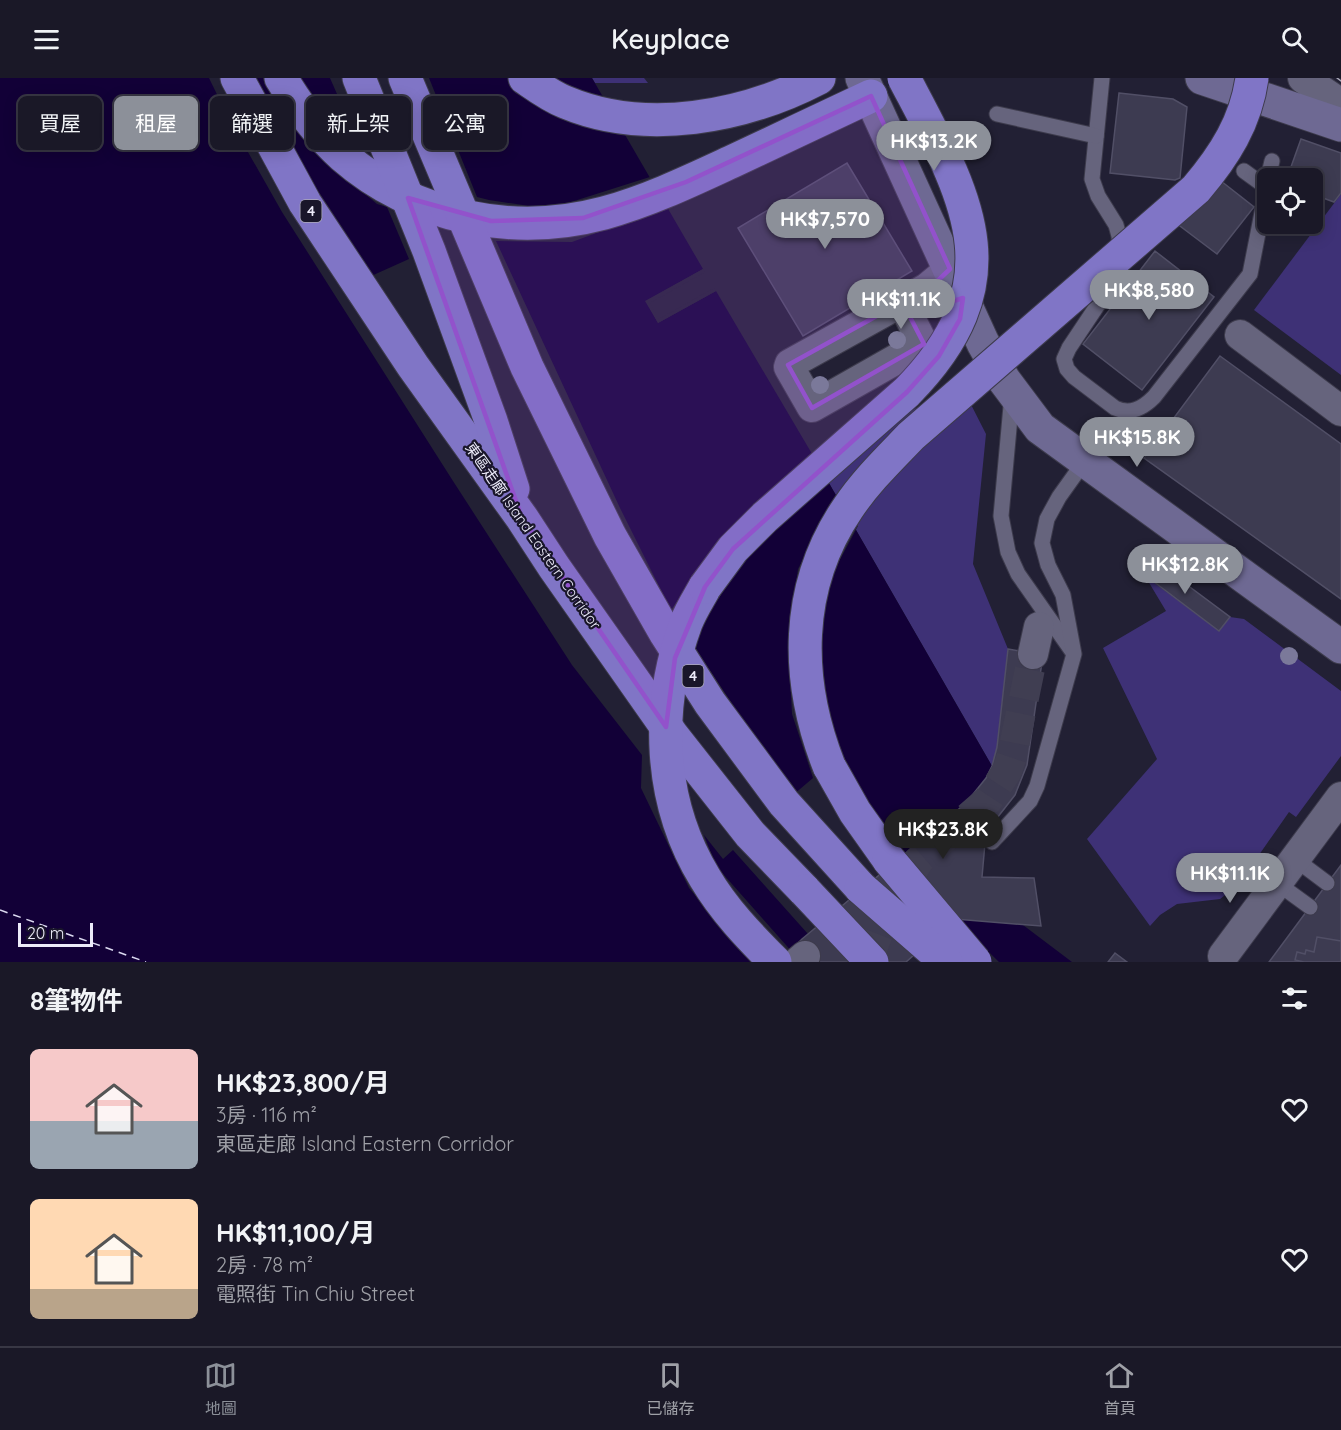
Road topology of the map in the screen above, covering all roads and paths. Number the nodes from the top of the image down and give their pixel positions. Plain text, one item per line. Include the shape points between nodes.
1 (237, 78) edge
2 (281, 78) edge
3 (359, 78) edge
4 (405, 78) edge
5 (525, 78) edge
6 (819, 78) edge
7 (904, 78) edge
8 (914, 78) edge
9 (1102, 78) edge
10 (1202, 78) edge
11 (1252, 78) edge
12 (1303, 78) edge
13 (867, 87) edge
14 (1341, 104) edge
15 (997, 114) dead end
16 (1341, 125) edge
17 (1096, 136) junction
18 (1272, 161) dead end
19 (1270, 168) edge
20 (1244, 171) dead end
21 (1257, 178) edge
22 (1257, 234) edge
23 (957, 284) junction
24 (907, 310) junction
25 (1240, 335) dead end
26 (1013, 392) junction
27 (1341, 411) edge
28 (1084, 462) junction
29 (522, 518) junction
30 (1064, 595) junction
31 (1038, 631) junction
32 (1341, 646) edge
33 (1074, 654) junction
34 (1335, 815) edge
35 (992, 842) dead end
36 (1286, 871) junction
37 (1327, 884) dead end
38 (1310, 907) dead end
39 (1227, 959) edge
40 (793, 960) edge
41 (872, 962) edge
42 (946, 962) edge
43 (975, 962) edge

1 - 29 highway, 東區走廊 Island Eastern Corridor / 4 via 305,203 394,338
2 - 13 highway via 324,137 380,183 443,211 512,223 584,218 625,206 816,122
3 - 29 highway, 4 via 429,251
4 - 42 highway, 4, bridge via 543,401 610,536 666,634 710,703 784,803 861,888
5 - 6 highway via 578,107 634,119 711,115 754,105
7 - 40 highway, bridge via 957,182 969,226 973,267 960,319 939,356 908,392 765,517 733,549 705,586 678,649 667,711 668,782 677,818 704,877 751,938
8 - 13 main road
9 - 17 lane
10 - 16 main road
11 - 43 highway, bridge via 1239,126 1202,182 890,458 847,510 816,575 807,620 805,664 810,706 828,766 879,847
12 - 14 street
13 - 23 main road
15 - 17 lane
17 - 22 lane via 1092,179 1116,225 1120,249 1107,291 1064,359 1074,377 1115,408 1134,411 1154,397 1250,274
18 - 19 lane
20 - 21 lane
23 - 24 street via 948,301
23 - 26 main road via 984,343
24 - 24 street via 923,344 813,408 789,366 815,340
25 - 27 street
26 - 28 main road via 1040,428
26 - 31 lane via 1001,516 1008,552
28 - 30 lane via 1047,519 1042,543 1048,565
28 - 32 main road
29 - 41 highway, 東區走廊 Island Eastern Corridor / 4, bridge via 672,735 750,834
30 - 31 lane
30 - 33 lane
31 - 33 lane
33 - 35 lane via 1037,786 1030,801
34 - 36 street
36 - 37 lane
36 - 38 lane
36 - 39 street via 1250,917

